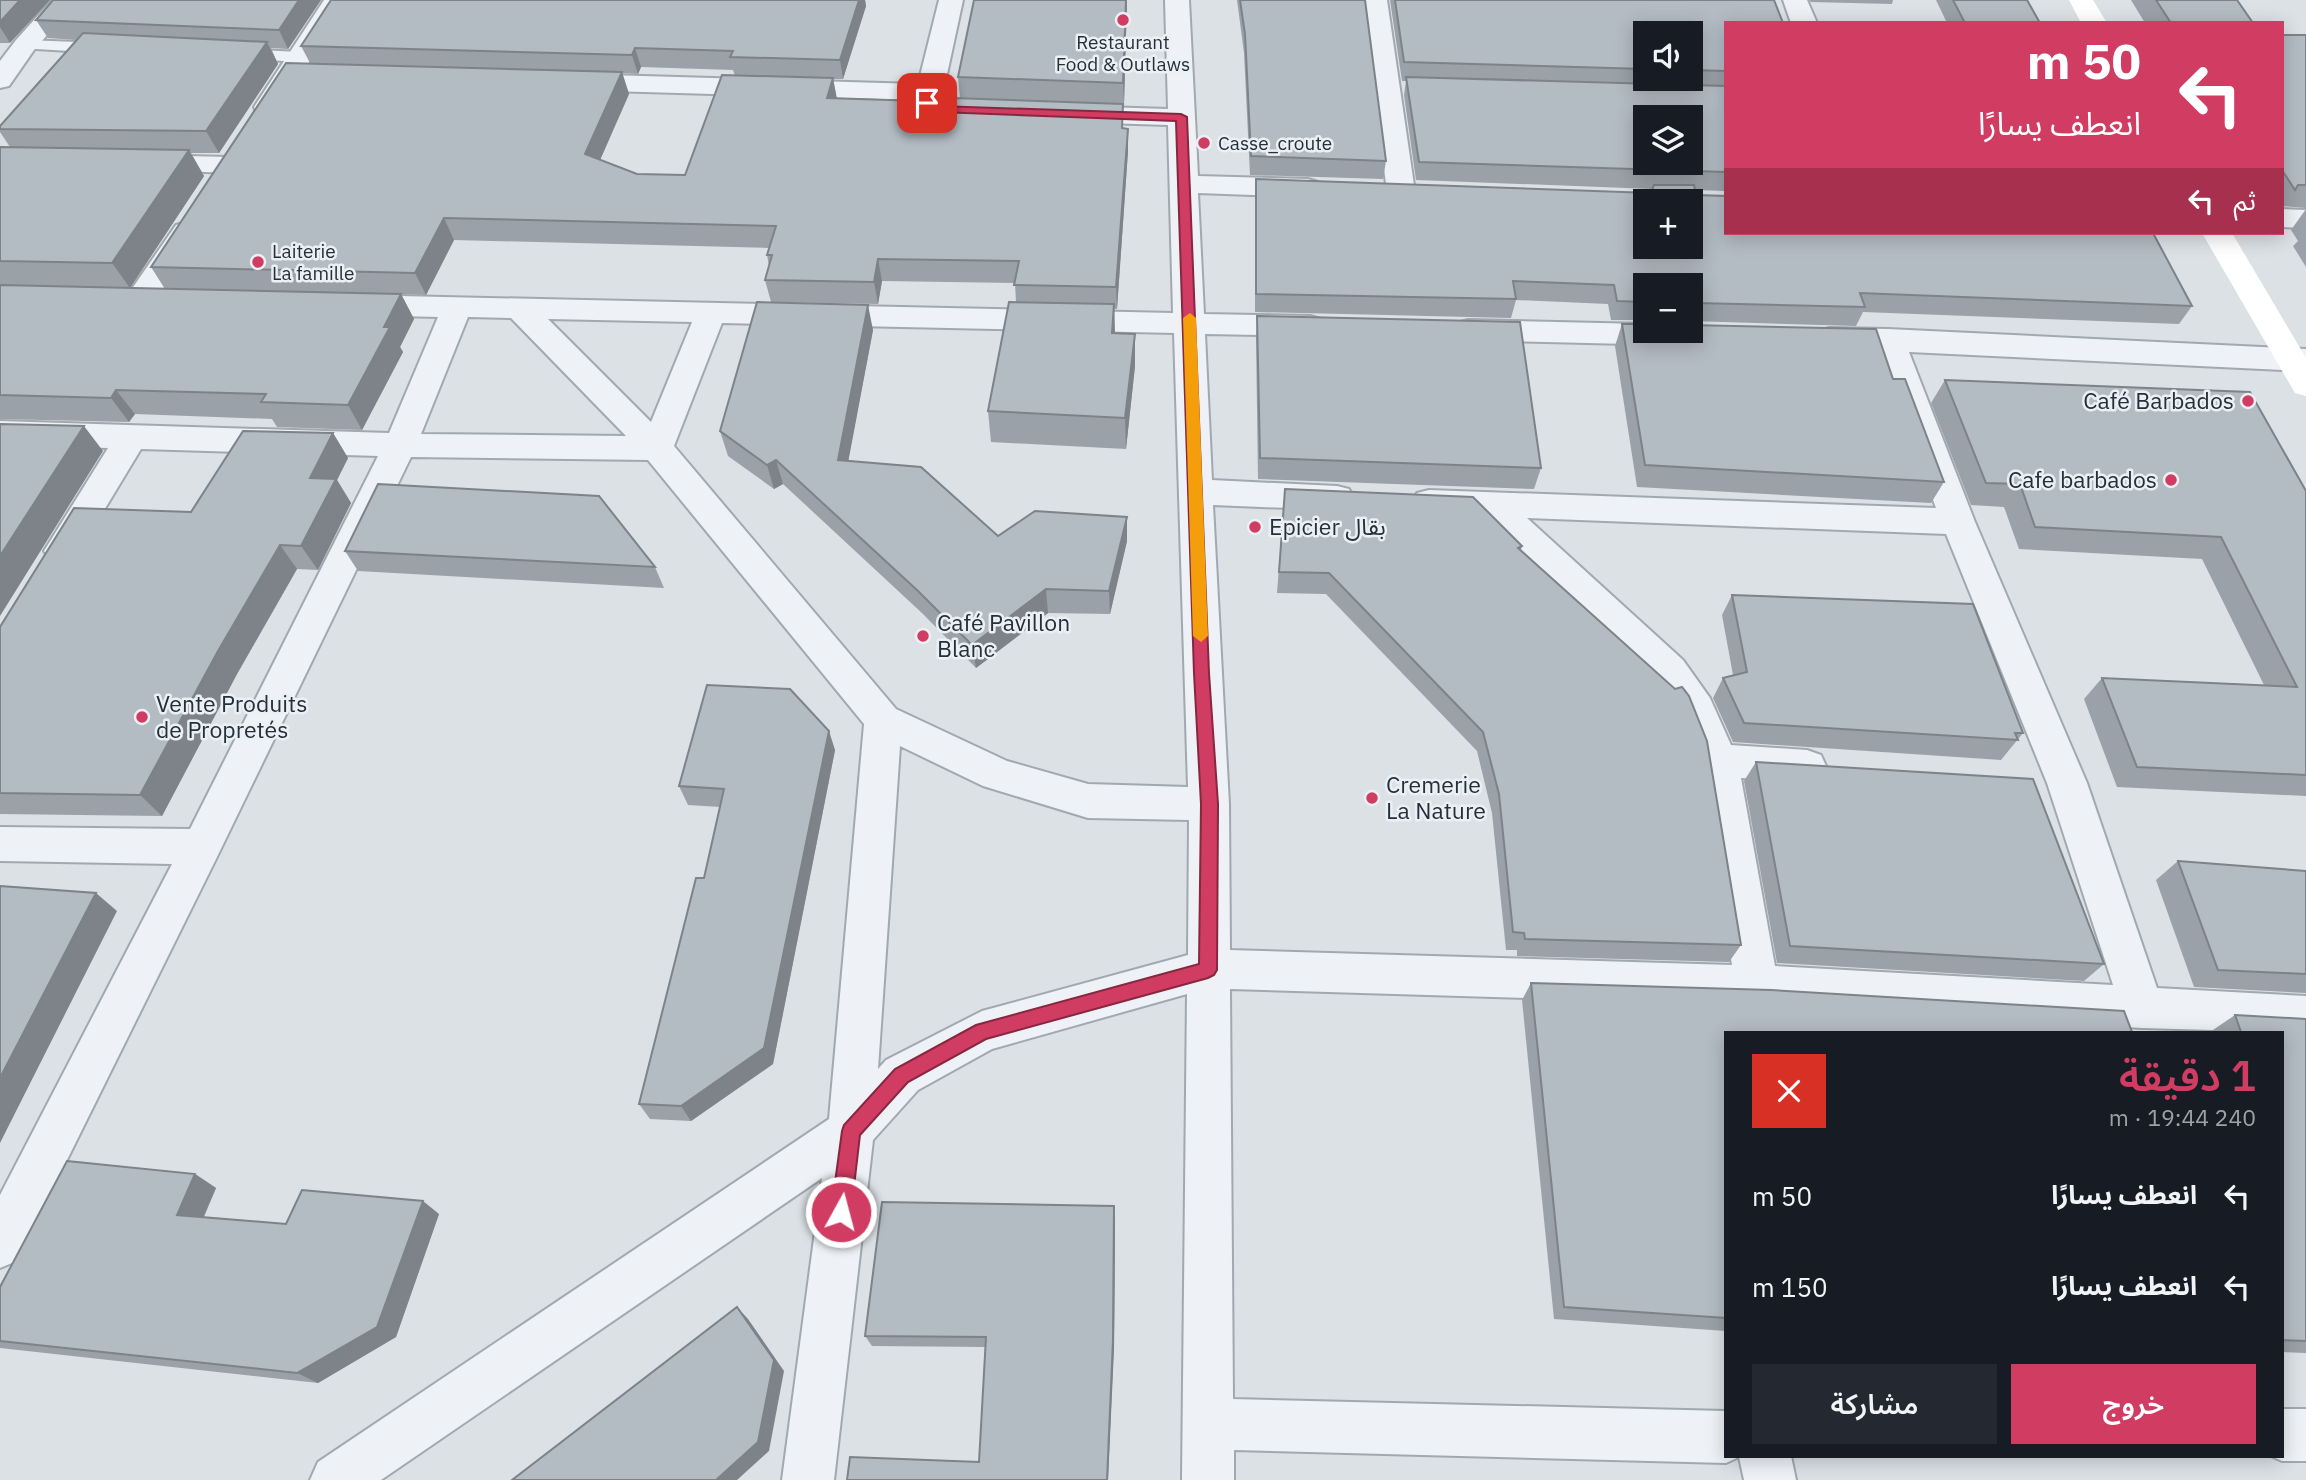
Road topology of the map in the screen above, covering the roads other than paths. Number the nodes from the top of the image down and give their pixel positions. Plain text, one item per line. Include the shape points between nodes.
1 (66, 0) edge
2 (335, 0) edge
3 (951, 0) edge
4 (1177, 0) edge
5 (1375, 0) edge
6 (1795, 0) edge
7 (2081, 0) edge
8 (1803, 21) edge
9 (2093, 21) edge
10 (25, 45) junction
11 (121, 49) edge
12 (217, 53) edge
13 (301, 69) junction
14 (0, 80) edge
15 (552, 82) edge
16 (929, 92) junction
17 (965, 110) edge
18 (1046, 113) edge
19 (1181, 117) junction
20 (121, 163) edge
21 (228, 167) junction
22 (1184, 184) junction
23 (1334, 189) edge
24 (1401, 192) edge
25 (2284, 218) edge
26 (2306, 219) edge
27 (2218, 235) edge
28 (140, 300) edge
29 (333, 304) edge
30 (457, 307) junction
31 (520, 308) junction
32 (711, 313) junction
33 (1190, 324) junction
34 (1343, 327) edge
35 (1441, 329) edge
36 (1633, 334) edge
37 (1805, 338) edge
38 (1888, 340) junction
39 (2301, 368) edge
40 (0, 433) edge
41 (131, 438) junction
42 (400, 445) junction
43 (657, 448) junction
44 (1197, 492) junction
45 (1490, 504) junction
46 (1958, 522) junction
47 (44, 580) edge
48 (883, 720) junction
49 (1718, 760) junction
50 (1844, 768) edge
51 (2025, 780) edge
52 (2067, 783) junction
53 (1209, 804) junction
54 (0, 844) edge
55 (202, 847) junction
56 (1208, 970) junction
57 (1757, 985) junction
58 (2142, 1008) junction
59 (2306, 1016) edge
60 (851, 1131) junction
61 (0, 1244) edge
62 (1207, 1424) junction
63 (2306, 1435) edge
64 (2284, 1436) edge
65 (1724, 1437) edge
66 (1765, 1458) edge
67 (336, 1480) edge
68 (808, 1480) edge
69 (1208, 1480) edge
70 (1770, 1480) edge

1 - 10 street
2 - 13 street
3 - 16 street
4 - 19 street
5 - 24 street via 1394,88
6 - 8 street
7 - 9 street
10 - 11 lane
10 - 14 street
12 - 13 lane
13 - 21 street
15 - 16 street
16 - 17 street via 931,108
18 - 19 street
19 - 22 street
20 - 21 street
21 - 28 street
22 - 23 street
22 - 33 street
25 - 26 street
27 - 39 street
29 - 30 street
30 - 31 street
30 - 42 street
31 - 32 street
31 - 43 street
32 - 33 street
32 - 43 street
33 - 34 street
33 - 44 street
35 - 36 street
37 - 38 street
38 - 39 street
38 - 46 street
40 - 41 street
41 - 42 street
41 - 47 street
42 - 43 street
42 - 55 street
43 - 48 street
44 - 45 street
44 - 53 street
45 - 46 street
45 - 49 street via 1670,670 1697,709
46 - 52 street
48 - 53 street via 997,774 1088,801
48 - 60 street
49 - 50 street
49 - 57 street
51 - 52 street
52 - 58 street
53 - 56 street
54 - 55 street
55 - 61 street
56 - 57 street
56 - 60 street via 982,1031 902,1076
56 - 62 street
57 - 58 street
58 - 59 street
60 - 67 street
60 - 68 street
62 - 65 street
62 - 69 street
63 - 64 street
66 - 70 street

